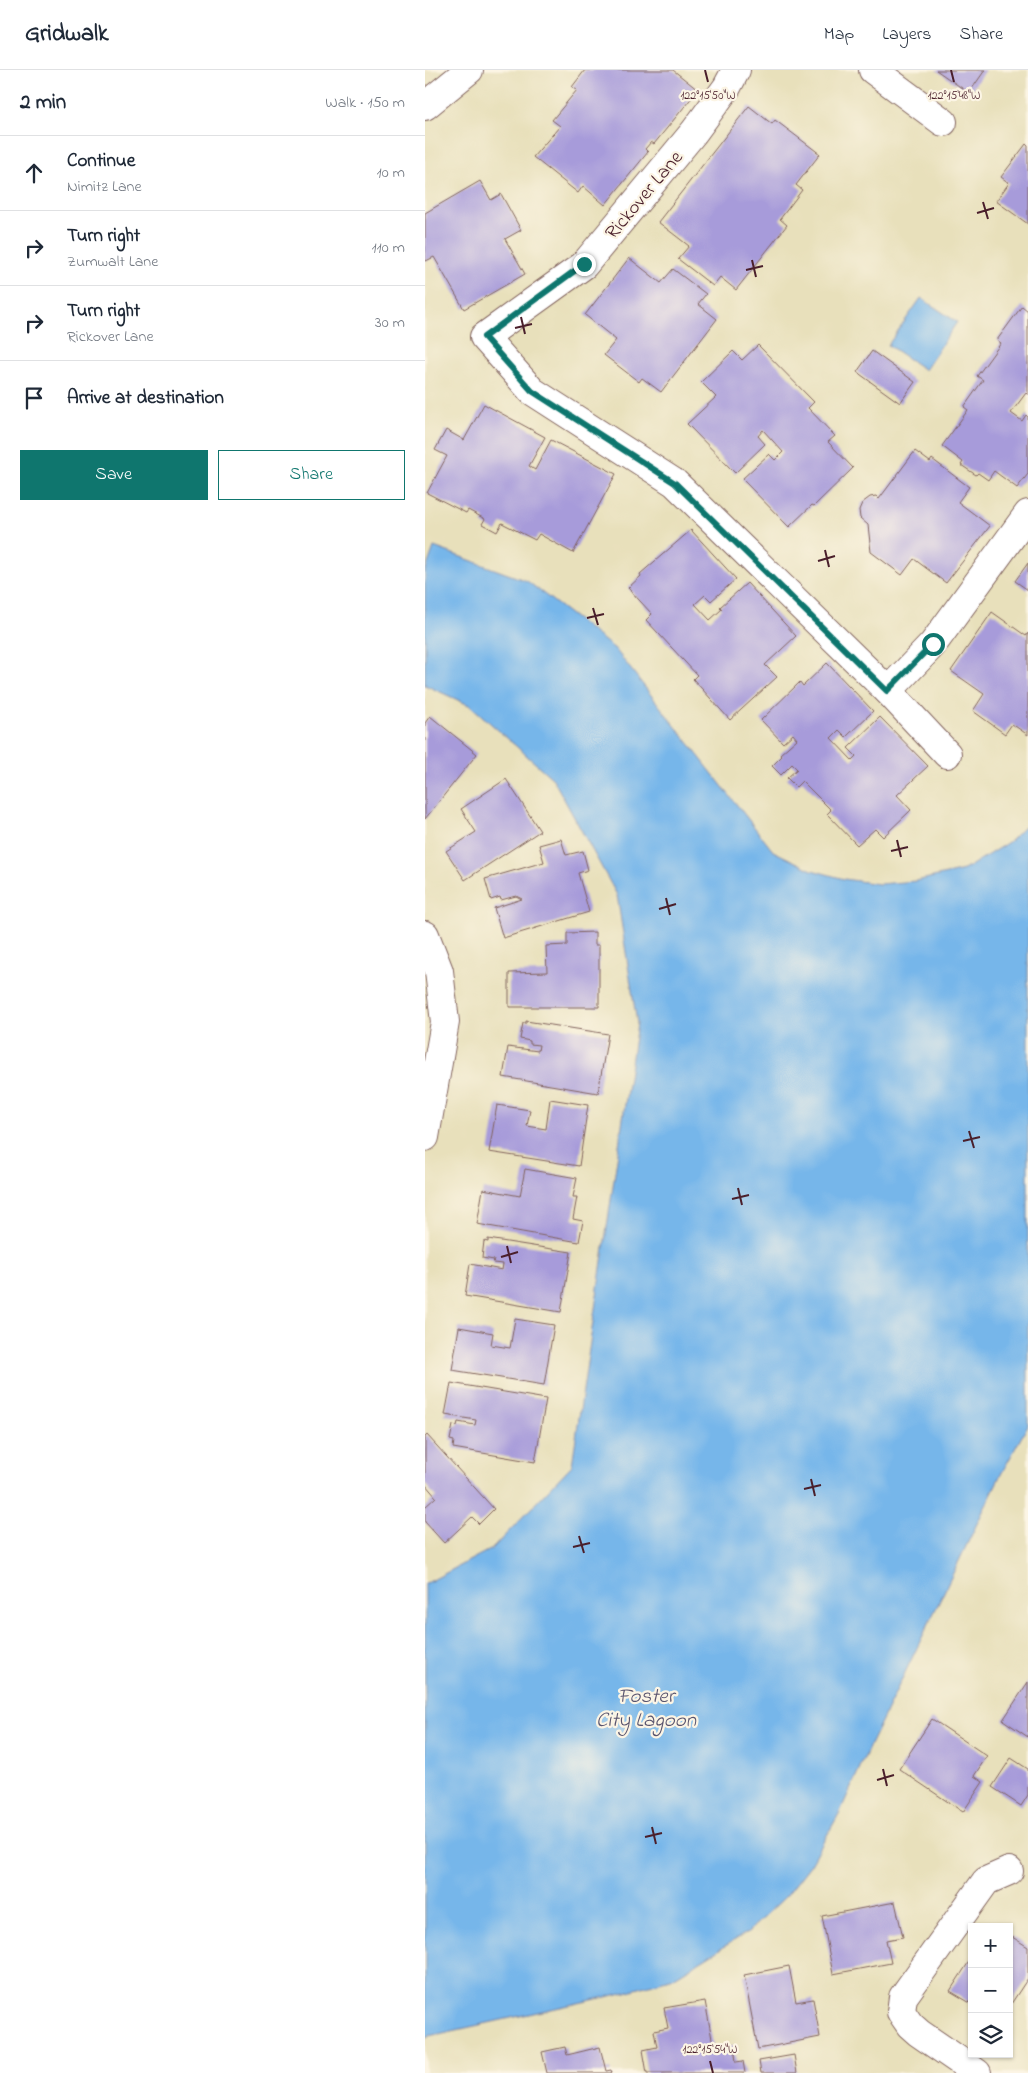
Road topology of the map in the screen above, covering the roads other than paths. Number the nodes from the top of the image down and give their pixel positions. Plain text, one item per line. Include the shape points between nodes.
1 (469, 70) edge
2 (736, 70) edge
3 (873, 70) edge
4 (425, 106) edge
5 (943, 122) dead end
6 (1028, 514) edge
7 (887, 691) junction
8 (947, 754) dead end
9 (425, 935) edge
10 (425, 1137) edge
11 (1009, 1871) dead end
12 (977, 2073) edge

1 - 4 street
2 - 7 street, Rickover Lane via 694,132 584,264 484,337 532,391 675,483
3 - 5 street
6 - 7 street via 933,644
7 - 8 street
9 - 10 street via 439,971 445,1022
11 - 12 street via 986,1881 903,1997 901,2012 910,2025

